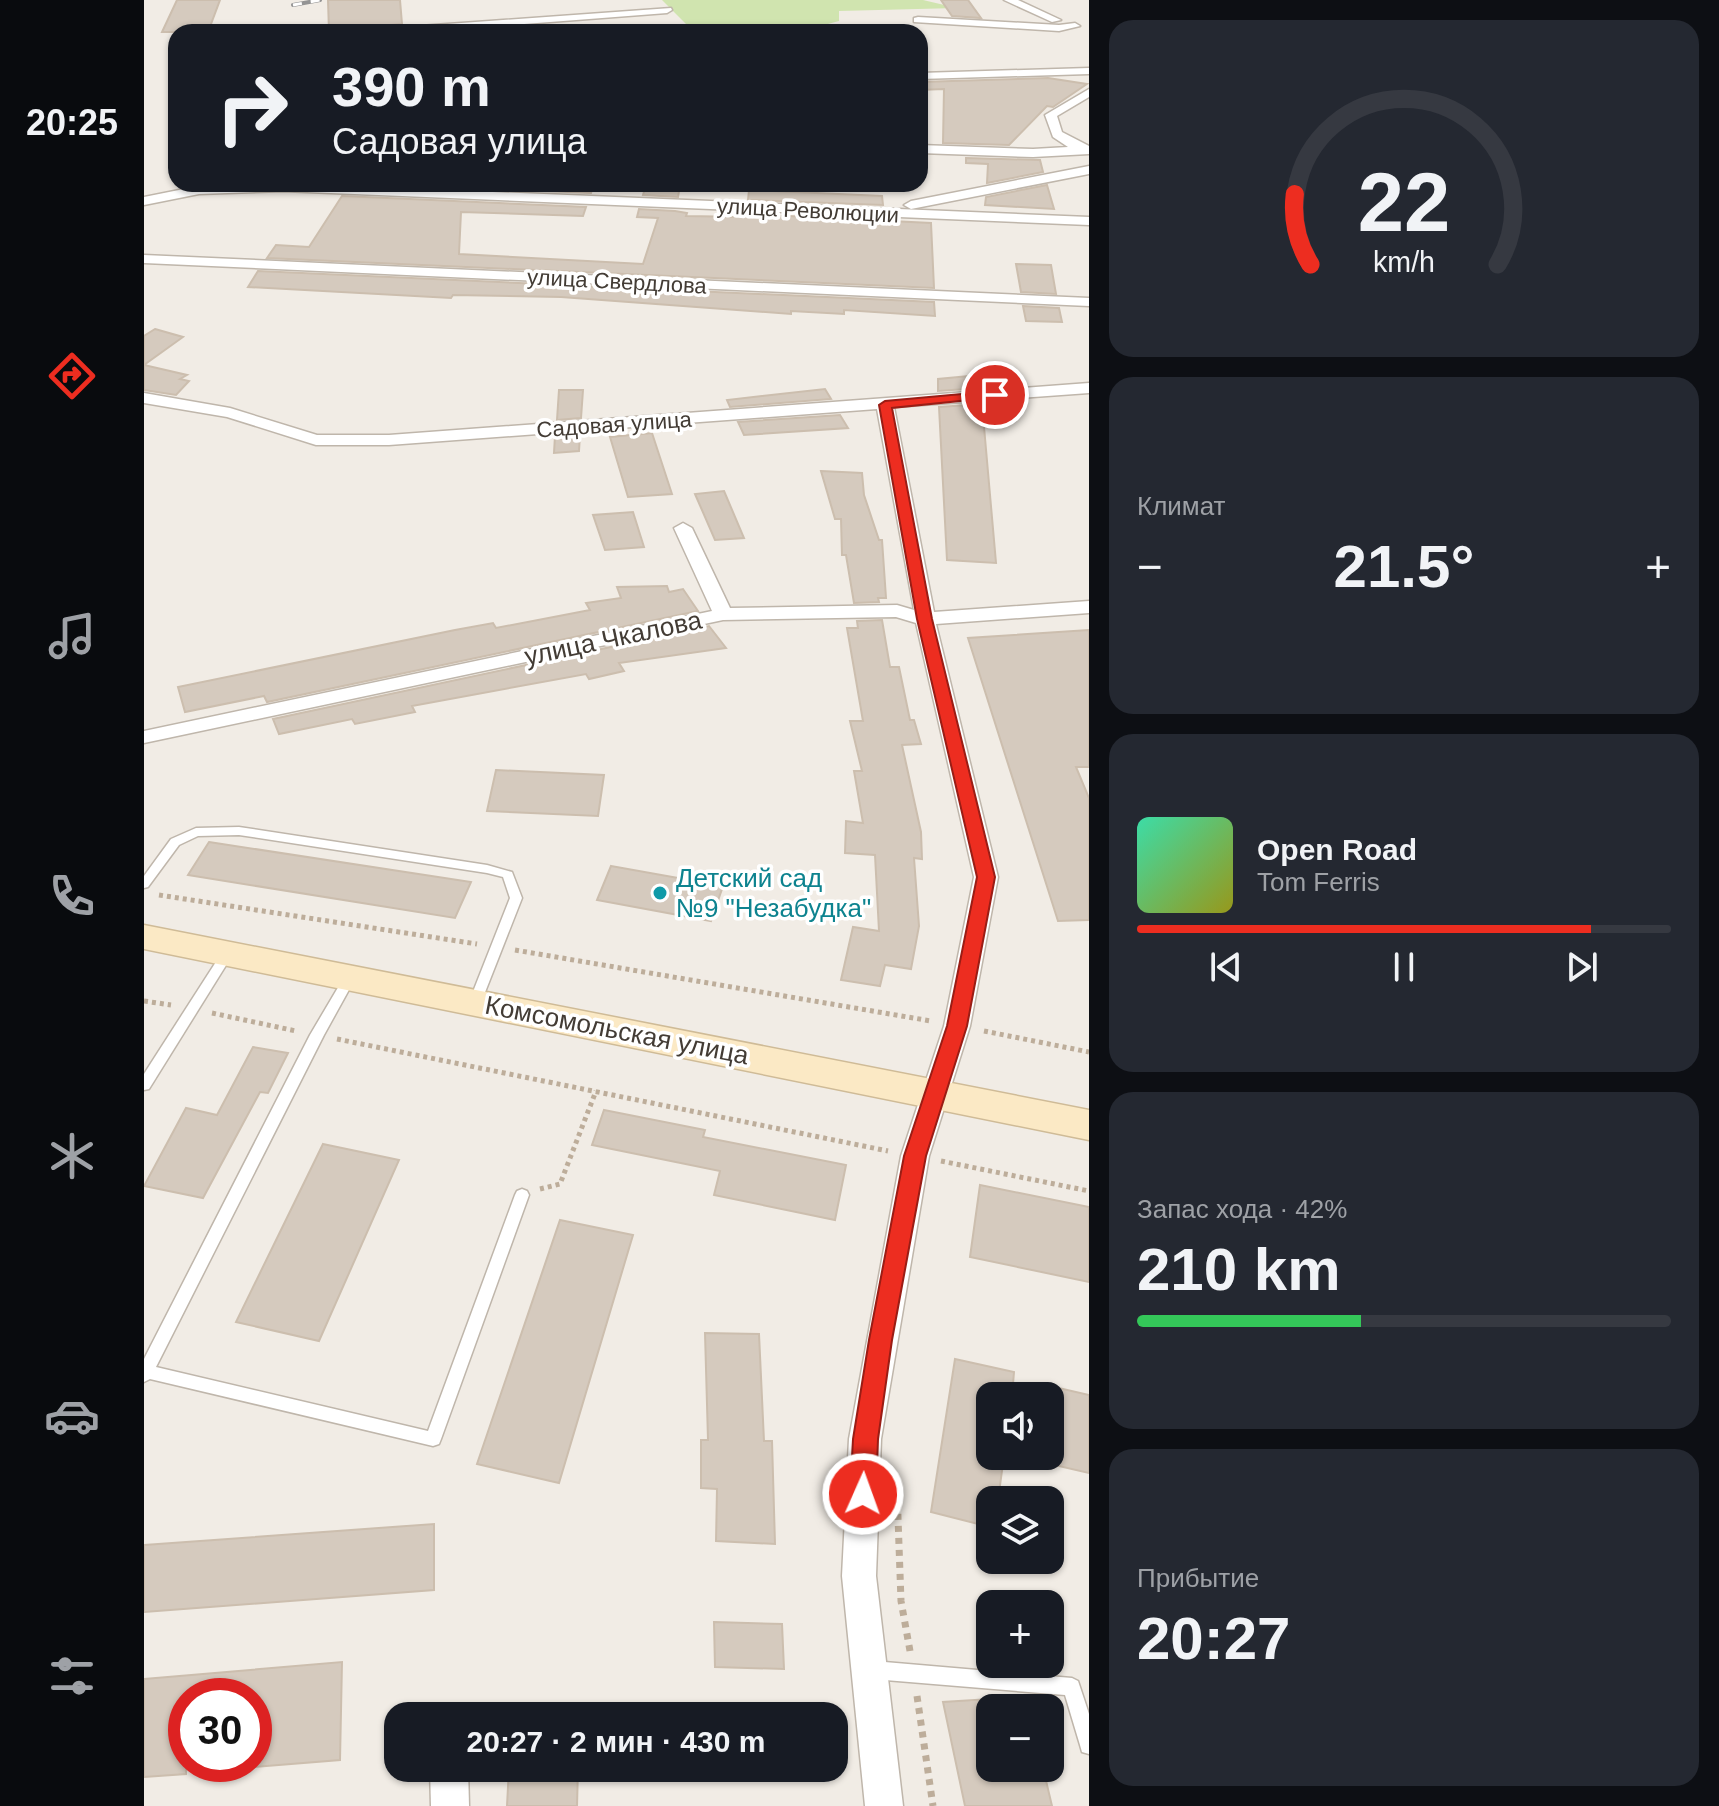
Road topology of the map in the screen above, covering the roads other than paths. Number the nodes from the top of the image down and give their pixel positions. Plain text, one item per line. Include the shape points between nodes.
1 (1009, 0) edge
2 (667, 10) dead end
3 (918, 20) dead end
4 (483, 24) edge
5 (1075, 26) junction
6 (1089, 28) edge
7 (1089, 71) edge
8 (928, 76) edge
9 (1089, 92) edge
10 (928, 149) edge
11 (1084, 149) edge
12 (1089, 170) edge
13 (189, 192) edge
14 (430, 192) edge
15 (144, 201) edge
16 (870, 213) junction
17 (1089, 221) edge
18 (144, 259) edge
19 (1089, 302) edge
20 (1089, 388) edge
21 (144, 398) edge
22 (885, 405) junction
23 (683, 528) dead end
24 (1089, 607) edge
25 (723, 614) junction
26 (925, 619) junction
27 (144, 737) edge
28 (144, 884) edge
29 (144, 937) edge
30 (227, 954) junction
31 (350, 977) junction
32 (475, 1002) junction
33 (144, 1085) edge
34 (936, 1094) junction
35 (1089, 1125) edge
36 (522, 1195) road end
37 (145, 1372) edge
38 (870, 1670) junction
39 (1089, 1745) edge
40 (449, 1782) edge
41 (450, 1806) edge
42 (884, 1806) edge

1 - 5 street
2 - 4 street
3 - 5 street
5 - 6 street
7 - 8 street
9 - 11 street via 1051,115 1057,134
10 - 11 street
12 - 16 street
13 - 15 street, улица Революции
14 - 16 street, улица Революции
16 - 17 street, улица Революции
18 - 19 street, улица Свердлова
20 - 22 street, Садовая улица
21 - 22 street, Садовая улица via 230,413 316,440 389,440
22 - 26 street
23 - 25 street
24 - 26 street, улица Чкалова
25 - 26 street, улица Чкалова via 897,611
25 - 27 street, улица Чкалова
26 - 34 street via 986,877 957,1026
28 - 32 lane via 175,842 196,832 239,831 508,875 516,898
29 - 30 main road, Комсомольская улица
30 - 31 main road, Комсомольская улица
30 - 33 lane
31 - 32 main road, Комсомольская улица
31 - 37 lane
32 - 34 main road, Комсомольская улица
34 - 35 main road, Комсомольская улица
34 - 38 street via 915,1156 865,1439 859,1576
36 - 37 lane via 433,1439
38 - 39 lane via 1072,1687
38 - 42 street
40 - 41 street

